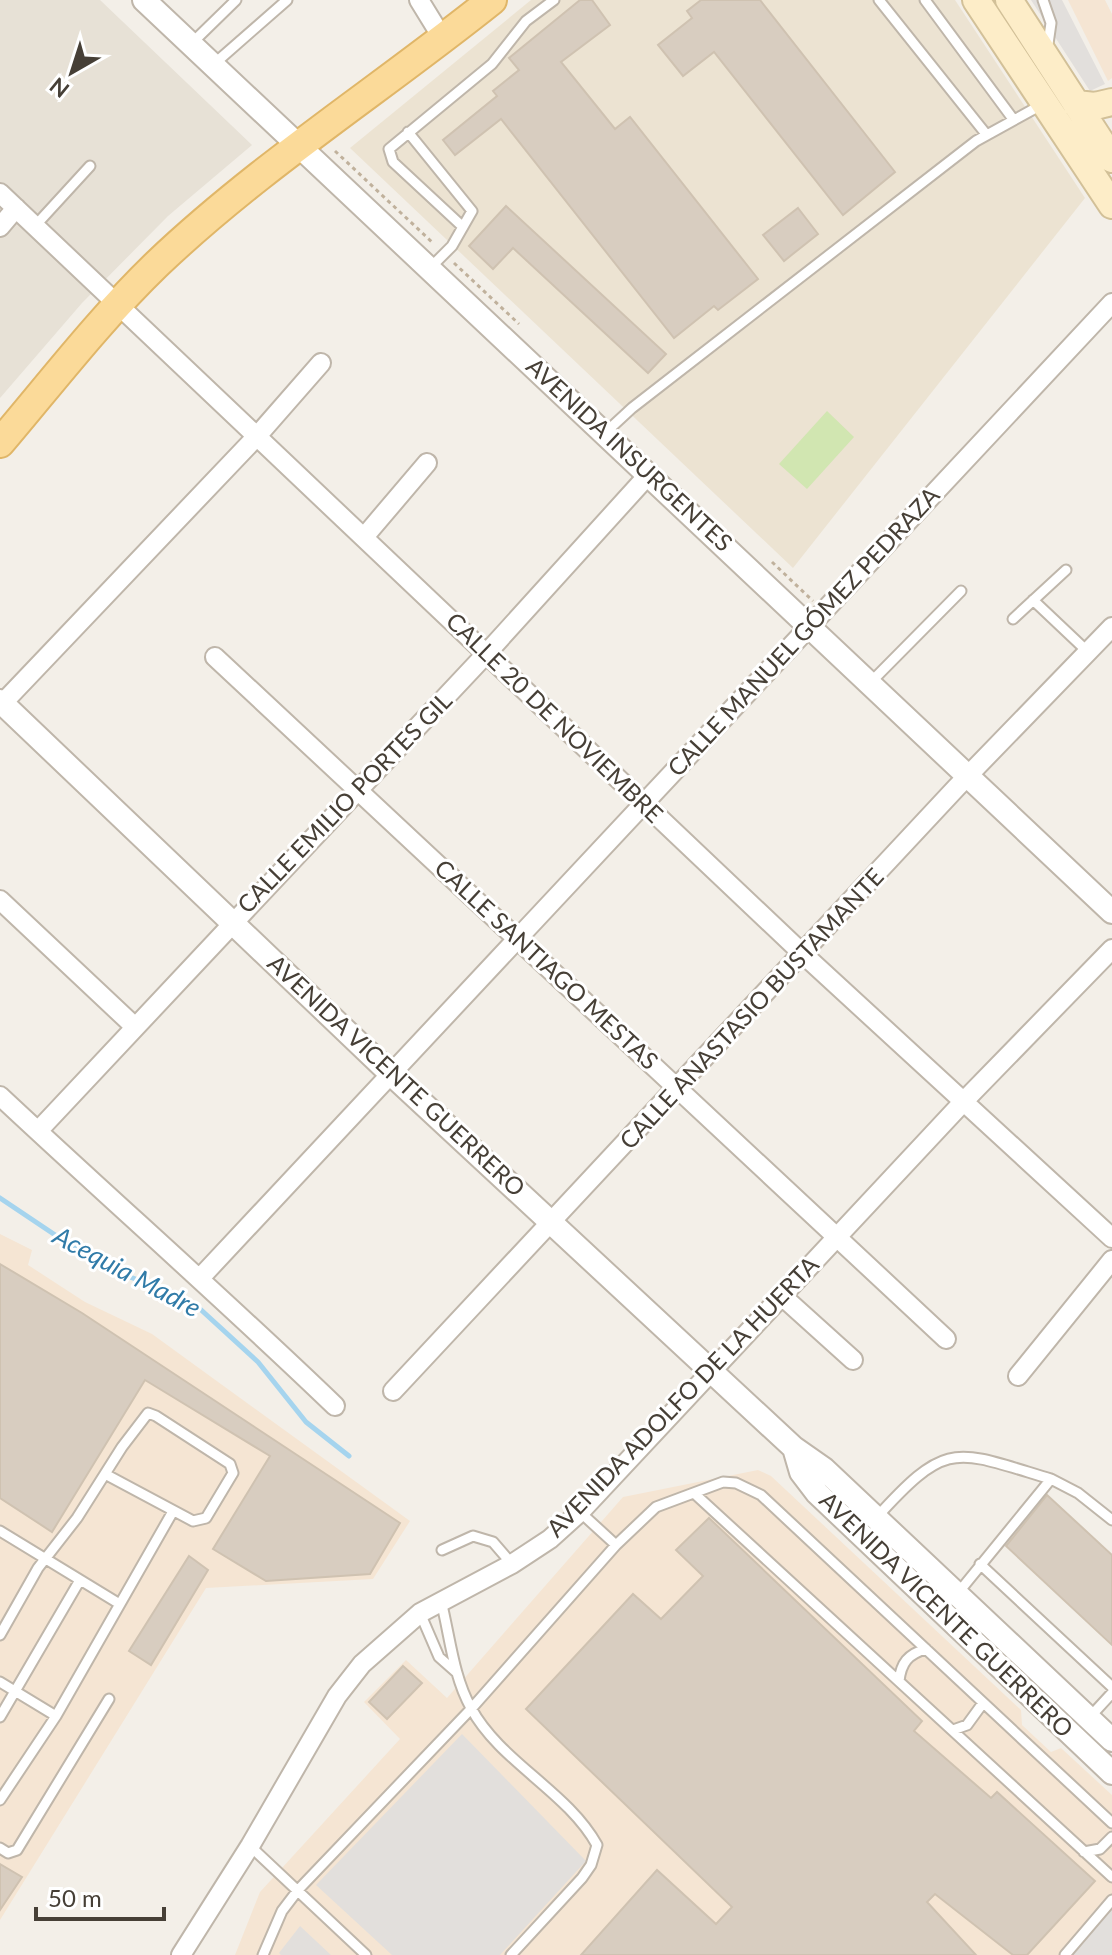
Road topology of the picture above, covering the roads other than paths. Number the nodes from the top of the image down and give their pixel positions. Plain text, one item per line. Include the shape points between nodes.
1 (144, 0) edge
2 (236, 0) edge
3 (287, 0) edge
4 (419, 0) edge
5 (492, 0) edge
6 (554, 0) edge
7 (879, 0) edge
8 (925, 0) edge
9 (976, 0) edge
10 (1009, 0) edge
11 (1043, 0) edge
12 (443, 39) junction
13 (192, 43) junction
14 (1045, 57) junction
15 (214, 64) junction
16 (1112, 102) edge
17 (1044, 103) junction
18 (1076, 104) junction
19 (1013, 119) junction
20 (408, 132) junction
21 (986, 134) junction
22 (299, 146) junction
23 (1103, 152) edge
24 (90, 166) dead end
25 (0, 193) edge
26 (1112, 205) edge
27 (16, 208) junction
28 (35, 226) junction
29 (0, 227) edge
30 (463, 227) junction
31 (430, 268) junction
32 (1112, 303) edge
33 (118, 304) junction
34 (321, 363) dead end
35 (605, 433) junction
36 (258, 435) junction
37 (0, 443) edge
38 (427, 463) dead end
39 (650, 473) junction
40 (365, 536) junction
41 (1066, 570) dead end
42 (961, 591) dead end
43 (1033, 600) junction
44 (1013, 619) dead end
45 (810, 625) junction
46 (1112, 627) edge
47 (1088, 652) junction
48 (486, 654) junction
49 (215, 657) dead end
50 (870, 683) junction
51 (1, 704) edge
52 (967, 777) junction
53 (359, 788) junction
54 (644, 803) junction
55 (0, 900) edge
56 (1112, 912) edge
57 (232, 921) junction
58 (518, 940) junction
59 (1112, 949) edge
60 (803, 954) junction
61 (134, 1026) junction
62 (391, 1074) junction
63 (678, 1088) junction
64 (0, 1096) edge
65 (965, 1100) junction
66 (38, 1131) junction
67 (553, 1224) junction
68 (837, 1236) junction
69 (1112, 1238) edge
70 (1112, 1260) edge
71 (201, 1277) junction
72 (782, 1296) junction
73 (946, 1339) dead end
74 (853, 1360) dead end
75 (711, 1372) junction
76 (1018, 1376) dead end
77 (393, 1391) dead end
78 (335, 1406) dead end
79 (794, 1448) junction
80 (105, 1474) junction
81 (1051, 1479) junction
82 (695, 1494) junction
83 (580, 1512) junction
84 (172, 1513) junction
85 (876, 1518) junction
86 (1112, 1520) edge
87 (0, 1531) edge
88 (616, 1545) junction
89 (442, 1550) dead end
90 (46, 1560) junction
91 (512, 1564) junction
92 (980, 1564) junction
93 (80, 1580) junction
94 (957, 1594) junction
95 (441, 1599) junction
96 (118, 1603) junction
97 (942, 1611) junction
98 (420, 1613) junction
99 (0, 1635) edge
100 (926, 1649) junction
101 (456, 1672) junction
102 (899, 1681) junction
103 (0, 1682) edge
104 (1112, 1687) edge
105 (16, 1691) junction
106 (1112, 1693) edge
107 (109, 1699) dead end
108 (983, 1703) junction
109 (471, 1709) junction
110 (56, 1716) junction
111 (0, 1717) edge
112 (1089, 1718) junction
113 (953, 1730) junction
114 (1112, 1740) edge
115 (1112, 1773) edge
116 (0, 1800) edge
117 (1112, 1823) edge
118 (1112, 1837) edge
119 (250, 1846) junction
120 (0, 1848) edge
121 (1084, 1852) junction
122 (1112, 1877) edge
123 (298, 1890) junction
124 (1112, 1900) edge
125 (181, 1955) edge
126 (263, 1955) edge
127 (366, 1955) edge
128 (511, 1955) edge
129 (1065, 1955) edge

1 - 13 street, AVENIDA INSURGENTES
2 - 13 lane
3 - 15 lane
4 - 12 street
5 - 12 main road
6 - 20 lane via 526,21 492,64
7 - 21 lane
8 - 19 lane
9 - 17 main road
10 - 14 main road
11 - 14 lane via 1051,23
12 - 22 main road
13 - 15 street, AVENIDA INSURGENTES
14 - 18 main road
15 - 22 street, AVENIDA INSURGENTES
16 - 18 main road
17 - 19 lane
17 - 23 main road
18 - 23 main road
19 - 21 lane
20 - 30 lane via 472,211
20 - 30 lane via 389,149 393,162
21 - 35 lane
22 - 31 street, AVENIDA INSURGENTES
22 - 33 main road via 178,245
23 - 26 main road
24 - 28 lane
25 - 27 street, CALLE 20 DE NOVIEMBRE
27 - 28 street, CALLE 20 DE NOVIEMBRE
27 - 29 street
28 - 33 street, CALLE 20 DE NOVIEMBRE
30 - 31 lane
31 - 35 street, AVENIDA INSURGENTES
32 - 45 street, CALLE MANUEL GÓMEZ PEDRAZA
33 - 36 street, CALLE 20 DE NOVIEMBRE
33 - 37 main road
34 - 36 street
35 - 39 street, AVENIDA INSURGENTES
36 - 40 street, CALLE 20 DE NOVIEMBRE
36 - 51 street
38 - 40 street
39 - 45 street, AVENIDA INSURGENTES
39 - 48 street, CALLE EMILIO PORTES GIL
40 - 48 street, CALLE 20 DE NOVIEMBRE
41 - 43 lane
42 - 50 lane
43 - 44 lane
43 - 47 lane
45 - 50 street, AVENIDA INSURGENTES
45 - 54 street, CALLE MANUEL GÓMEZ PEDRAZA
46 - 47 street, CALLE ANASTASIO BUSTAMANTE
47 - 52 street, CALLE ANASTASIO BUSTAMANTE
48 - 53 street, CALLE EMILIO PORTES GIL
48 - 54 street, CALLE 20 DE NOVIEMBRE
49 - 53 street, CALLE SANTIAGO MESTAS
50 - 52 street, AVENIDA INSURGENTES
51 - 57 street, AVENIDA VICENTE GUERRERO
52 - 56 street, AVENIDA INSURGENTES
52 - 60 street, CALLE ANASTASIO BUSTAMANTE
53 - 57 street, CALLE EMILIO PORTES GIL
53 - 58 street, CALLE SANTIAGO MESTAS
54 - 58 street, CALLE MANUEL GÓMEZ PEDRAZA
54 - 60 street, CALLE 20 DE NOVIEMBRE
55 - 61 street
57 - 61 street, CALLE EMILIO PORTES GIL
57 - 62 street, AVENIDA VICENTE GUERRERO
58 - 62 street, CALLE MANUEL GÓMEZ PEDRAZA
58 - 63 street, CALLE SANTIAGO MESTAS
59 - 65 street, AVENIDA ADOLFO DE LA HUERTA
60 - 63 street, CALLE ANASTASIO BUSTAMANTE
60 - 65 street, CALLE 20 DE NOVIEMBRE
61 - 66 street, CALLE EMILIO PORTES GIL
62 - 67 street, AVENIDA VICENTE GUERRERO
62 - 71 street, CALLE MANUEL GÓMEZ PEDRAZA
63 - 67 street, CALLE ANASTASIO BUSTAMANTE
63 - 68 street, CALLE SANTIAGO MESTAS
64 - 66 street
65 - 68 street, AVENIDA ADOLFO DE LA HUERTA
65 - 69 street, CALLE 20 DE NOVIEMBRE
66 - 71 street via 141,1229
67 - 75 street, AVENIDA VICENTE GUERRERO
67 - 77 street, CALLE ANASTASIO BUSTAMANTE
68 - 72 street, AVENIDA ADOLFO DE LA HUERTA
68 - 73 street, CALLE SANTIAGO MESTAS
70 - 76 street
71 - 78 street
72 - 74 street
72 - 75 street, AVENIDA ADOLFO DE LA HUERTA
75 - 79 street, AVENIDA VICENTE GUERRERO
75 - 83 street, AVENIDA ADOLFO DE LA HUERTA
79 - 85 street, AVENIDA VICENTE GUERRERO
79 - 97 street, AVENIDA VICENTE GUERRERO via 801,1472 817,1493
80 - 84 lane
80 - 84 lane via 148,1413 230,1464 233,1473 206,1518 193,1521
80 - 90 lane
81 - 85 lane via 963,1456 944,1459 911,1480
81 - 86 lane
81 - 92 lane
82 - 88 lane via 656,1507
82 - 100 lane via 723,1482 761,1495
82 - 102 lane
83 - 88 lane
83 - 91 street, AVENIDA ADOLFO DE LA HUERTA
84 - 96 lane
85 - 94 street, AVENIDA VICENTE GUERRERO
87 - 90 lane
88 - 109 lane
89 - 91 lane via 473,1536 493,1542
90 - 93 lane
90 - 99 lane
91 - 95 street, AVENIDA ADOLFO DE LA HUERTA
92 - 94 lane
92 - 104 lane
93 - 96 lane
93 - 105 lane
94 - 97 lane
94 - 112 street, AVENIDA VICENTE GUERRERO
95 - 98 street, AVENIDA ADOLFO DE LA HUERTA
95 - 101 lane
96 - 110 lane
97 - 115 street, AVENIDA VICENTE GUERRERO
98 - 101 lane via 439,1657
98 - 119 street, AVENIDA ADOLFO DE LA HUERTA via 349,1680
100 - 102 lane via 900,1666
100 - 108 lane
101 - 109 lane
102 - 113 lane
103 - 105 lane
105 - 110 lane
105 - 111 lane
106 - 112 lane
107 - 120 lane via 17,1850 8,1853
108 - 113 lane via 967,1725
108 - 117 lane
109 - 123 lane
109 - 128 lane via 597,1845 582,1878
110 - 116 lane
112 - 114 street, AVENIDA VICENTE GUERRERO
113 - 121 lane
118 - 121 lane via 1100,1849
119 - 123 lane
119 - 125 street, AVENIDA ADOLFO DE LA HUERTA
121 - 122 lane
123 - 126 lane via 282,1911
123 - 127 lane
124 - 129 lane

